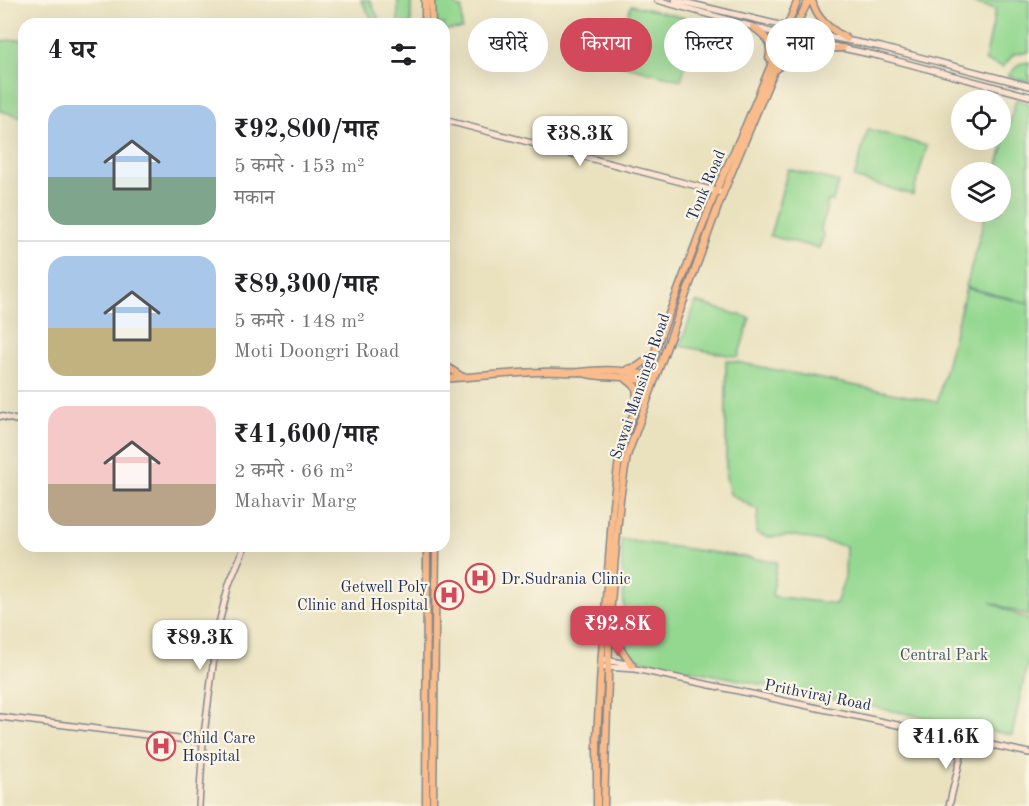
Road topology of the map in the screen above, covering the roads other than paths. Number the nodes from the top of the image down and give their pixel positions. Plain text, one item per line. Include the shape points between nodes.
1 (424, 0) edge
2 (431, 0) edge
3 (657, 0) edge
4 (675, 0) edge
5 (798, 0) edge
6 (810, 0) edge
7 (425, 18) edge
8 (432, 18) edge
9 (721, 18) edge
10 (793, 18) edge
11 (797, 18) edge
12 (766, 22) edge
13 (754, 28) edge
14 (835, 37) edge
15 (847, 39) junction
16 (835, 46) edge
17 (843, 48) junction
18 (769, 72) edge
19 (771, 72) edge
20 (767, 79) junction
21 (1029, 86) edge
22 (1029, 96) edge
23 (450, 122) edge
24 (720, 192) junction
25 (657, 347) junction
26 (450, 369) edge
27 (621, 373) junction
28 (463, 377) junction
29 (450, 378) edge
30 (646, 378) junction
31 (653, 381) junction
32 (637, 404) junction
33 (0, 416) edge
34 (18, 420) edge
35 (242, 552) edge
36 (427, 552) edge
37 (436, 552) edge
38 (609, 633) junction
39 (605, 663) junction
40 (634, 667) junction
41 (0, 717) edge
42 (965, 739) junction
43 (203, 742) junction
44 (1029, 753) edge
45 (199, 806) edge
46 (426, 806) edge
47 (433, 806) edge
48 (597, 806) edge
49 (604, 806) edge
50 (950, 806) edge

1 - 7 main road
2 - 8 main road
3 - 9 street
4 - 12 street
5 - 10 main road
6 - 11 main road, Sawai Mansingh Road
6 - 15 main road via 819,18
13 - 20 main road via 765,36 771,48
14 - 15 street
15 - 21 street
16 - 17 street
17 - 20 main road via 799,52 781,63
17 - 22 street
18 - 20 main road
19 - 20 main road, Sawai Mansingh Road
20 - 24 main road, Sawai Mansingh Road
23 - 24 street
24 - 25 main road, Tonk Road
24 - 31 main road, Sawai Mansingh Road
25 - 27 main road via 646,362
25 - 30 main road, Tonk Road
26 - 28 main road
27 - 28 main road via 543,371
27 - 30 main road
27 - 32 main road via 636,387
28 - 29 main road
30 - 31 main road
30 - 32 main road, Tonk Road
31 - 38 main road, Sawai Mansingh Road via 624,471
32 - 39 main road, Tonk Road via 616,474
33 - 34 street
35 - 43 street via 218,627
36 - 46 main road
37 - 47 main road
38 - 39 main road, Sawai Mansingh Road
38 - 40 main road
39 - 40 street, Prithviraj Road
39 - 48 main road via 597,737
39 - 49 main road, Sawai Mansingh Road
40 - 42 street, Prithviraj Road
41 - 43 street
42 - 44 street, Prithviraj Road
42 - 50 street
43 - 45 street

